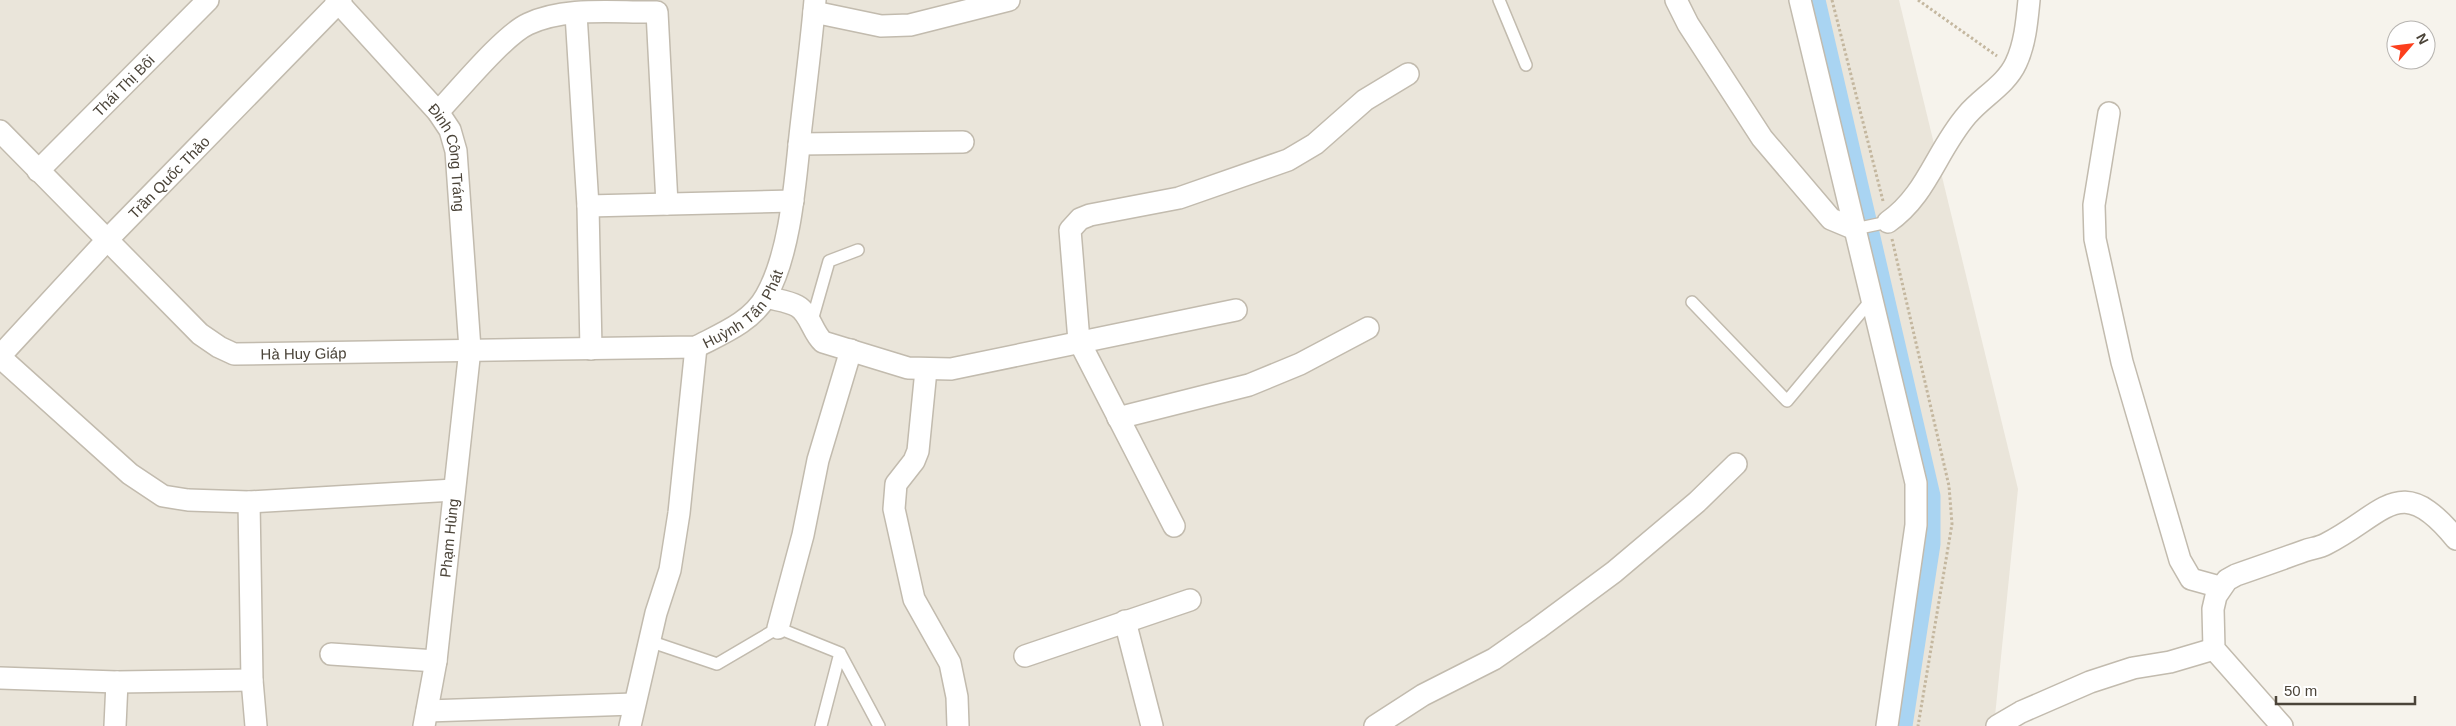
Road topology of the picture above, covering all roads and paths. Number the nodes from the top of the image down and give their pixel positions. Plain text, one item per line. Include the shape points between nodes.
1 (208, 0) edge
2 (1009, 0) edge
3 (1500, 0) edge
4 (1676, 0) edge
5 (1800, 0) edge
6 (1918, 0) edge
7 (2029, 0) edge
8 (338, 1) edge
9 (814, 6) edge
10 (576, 14) junction
11 (1997, 56) dead end
12 (1526, 66) dead end
13 (1408, 74) dead end
14 (438, 112) junction
15 (2109, 113) dead end
16 (0, 131) edge
17 (963, 142) dead end
18 (799, 144) junction
19 (38, 171) junction
20 (793, 201) junction
21 (667, 204) junction
22 (588, 206) junction
23 (1888, 222) joint
24 (1855, 229) junction
25 (107, 240) junction
26 (858, 250) dead end
27 (766, 297) junction
28 (1872, 298) junction
29 (1692, 302) dead end
30 (1236, 310) dead end
31 (811, 325) junction
32 (1368, 328) dead end
33 (1079, 341) junction
34 (696, 347) junction
35 (470, 349) junction
36 (591, 349) junction
37 (851, 350) junction
38 (0, 356) edge
39 (926, 370) junction
40 (1118, 418) junction
41 (1736, 464) dead end
42 (454, 490) junction
43 (249, 502) junction
44 (1174, 526) dead end
45 (2456, 539) edge
46 (2220, 587) junction
47 (1190, 600) dead end
48 (1125, 620) junction
49 (778, 628) junction
50 (649, 641) junction
51 (2214, 649) junction
52 (840, 653) junction
53 (331, 654) dead end
54 (1024, 656) dead end
55 (436, 661) junction
56 (0, 678) edge
57 (252, 680) junction
58 (116, 682) junction
59 (634, 704) junction
60 (426, 718) edge
61 (115, 726) edge
62 (256, 726) edge
63 (630, 726) edge
64 (821, 726) edge
65 (879, 726) edge
66 (958, 726) edge
67 (1152, 726) edge
68 (1376, 726) edge
69 (1887, 726) edge
70 (1997, 726) edge
71 (2282, 726) edge

1 - 19 street, Thái Thị Bôi
2 - 9 street via 910,25 882,26
3 - 12 lane
4 - 24 street via 1688,24 1762,138 1831,219
5 - 24 street
6 - 11 path
7 - 23 street via 2027,23 2016,63 2005,81 1968,114 1944,146 1919,193 1904,211
8 - 14 street, Đinh Công Tráng
8 - 25 street, Trần Quốc Thảo
9 - 18 street, Huỳnh Tấn Phát
10 - 14 street via 546,17 526,24
10 - 21 street via 657,12
10 - 22 street
13 - 33 street via 1366,100 1315,144 1288,160 1179,198 1090,215 1074,224 1070,230
14 - 35 street, Đinh Công Tráng via 450,130 456,150
15 - 46 street via 2094,205 2095,239 2122,362 2182,566 2191,579
16 - 19 street, Hà Huy Giáp
17 - 18 street
18 - 20 street, Huỳnh Tấn Phát
19 - 25 street, Hà Huy Giáp
20 - 21 street
20 - 27 street, Huỳnh Tấn Phát via 779,265
21 - 22 street
22 - 36 street
23 - 24 lane
24 - 28 street
25 - 35 street, Hà Huy Giáp via 200,334 234,354
25 - 38 street, Trần Quốc Thảo
26 - 31 lane via 829,262
27 - 31 street via 797,306
27 - 34 street, Huỳnh Tấn Phát via 742,321
28 - 29 lane via 1787,401
28 - 69 street via 1916,483 1916,526
30 - 33 street
31 - 37 street via 823,342
32 - 40 street via 1300,364 1249,385
33 - 39 street via 973,365
33 - 40 street
34 - 36 street, Hà Huy Giáp
34 - 50 street, Huỳnh Tấn Phát via 679,514 670,570
35 - 36 street, Hà Huy Giáp
35 - 42 street, Phạm Hùng
37 - 39 street via 908,368
37 - 49 street via 818,460 803,535
38 - 43 street via 130,474 163,496
39 - 66 street via 918,451 896,484 894,509 914,599 950,663 957,697
40 - 44 street
41 - 68 street via 1697,502 1614,572 1537,629 1494,659 1423,694
42 - 43 street
42 - 55 street, Phạm Hùng
43 - 57 street
45 - 46 street via 2423,506 2414,502 2394,504 2379,510 2327,544 2236,575
46 - 51 street via 2213,609
47 - 48 street
48 - 54 street
48 - 67 street
49 - 50 lane via 718,664
49 - 52 lane
50 - 59 street, Huỳnh Tấn Phát
51 - 70 street via 2090,682
51 - 71 street
52 - 64 lane
52 - 65 lane
53 - 55 street
55 - 60 street, Phạm Hùng
56 - 58 street
57 - 58 street
57 - 62 street
58 - 61 street
59 - 60 street
59 - 63 street, Huỳnh Tấn Phát

